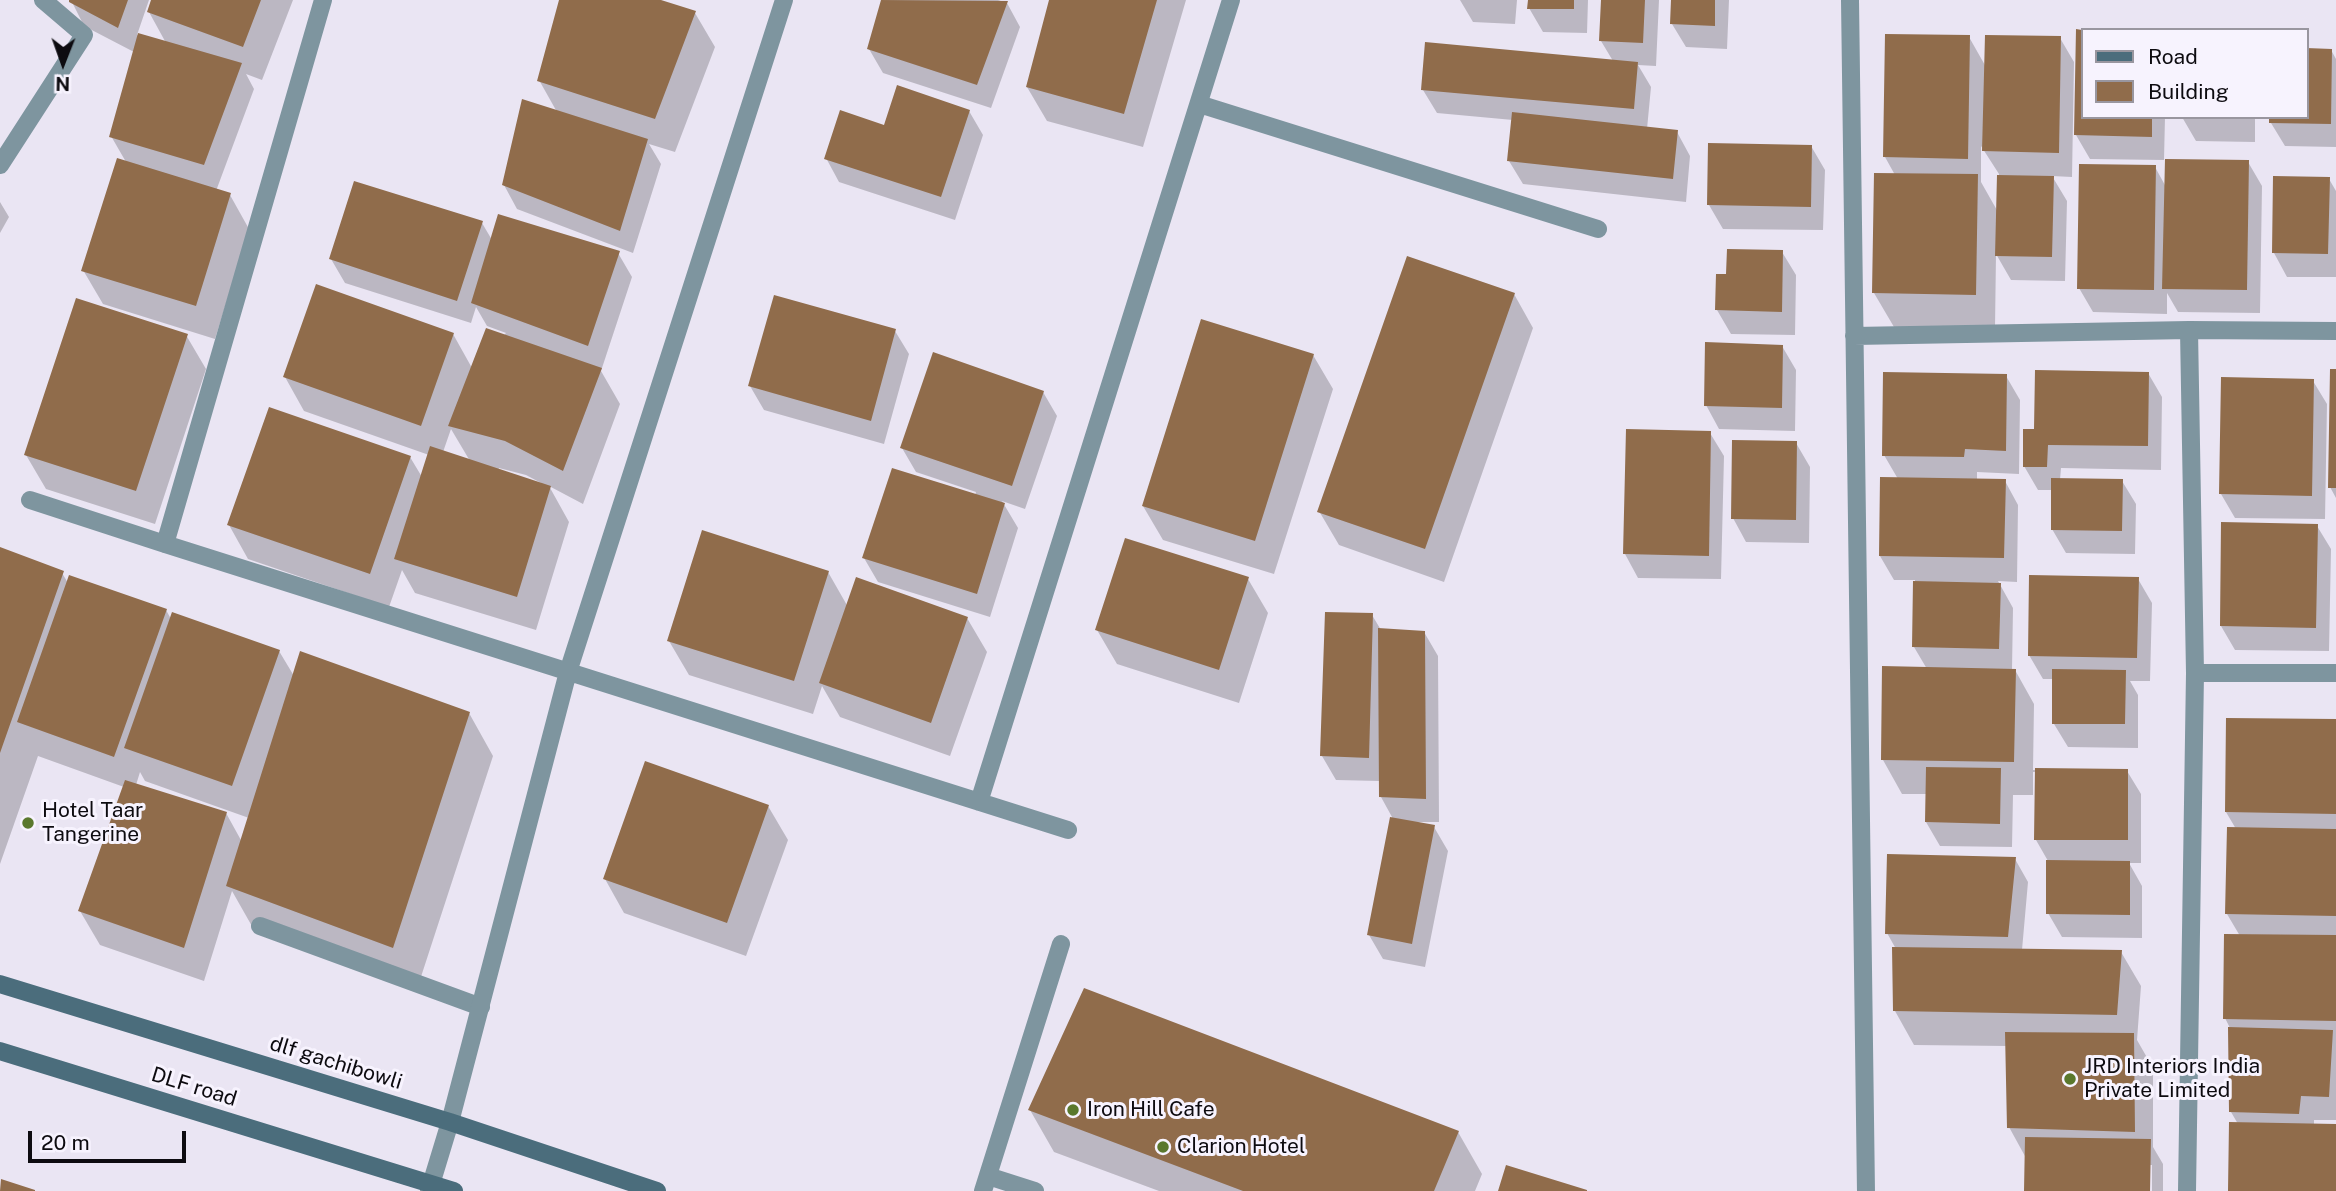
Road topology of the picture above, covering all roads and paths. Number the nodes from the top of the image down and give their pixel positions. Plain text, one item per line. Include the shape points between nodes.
1 (43, 0) edge
2 (323, 0) edge
3 (784, 0) edge
4 (1231, 0) edge
5 (1850, 0) edge
6 (1199, 104) junction
7 (0, 165) edge
8 (1598, 229) dead end
9 (2189, 330) junction
10 (2336, 331) edge
11 (1854, 336) junction
12 (30, 500) dead end
13 (165, 544) junction
14 (568, 672) junction
15 (2195, 673) junction
16 (2336, 673) edge
17 (979, 803) junction
18 (1068, 830) dead end
19 (260, 926) dead end
20 (1061, 944) dead end
21 (0, 984) edge
22 (481, 1007) junction
23 (0, 1052) edge
24 (450, 1122) junction
25 (986, 1183) edge
26 (430, 1187) edge
27 (454, 1191) edge
28 (657, 1191) edge
29 (1035, 1191) edge
30 (1866, 1191) edge
31 (2187, 1191) edge

1 - 7 street via 84,35
2 - 13 street
3 - 14 street
4 - 6 street
5 - 11 street
6 - 8 street
6 - 17 street
9 - 10 street
9 - 11 street
9 - 15 street
11 - 30 street
12 - 13 street
13 - 14 street
14 - 17 street
14 - 22 street
15 - 16 street
15 - 31 street
17 - 18 street
19 - 22 street
20 - 25 street
21 - 24 main road, dlf gachibowli
22 - 24 street
23 - 26 main road, DLF road
24 - 26 street
24 - 28 main road, dlf gachibowli
25 - 29 street
26 - 27 main road, DLF road

